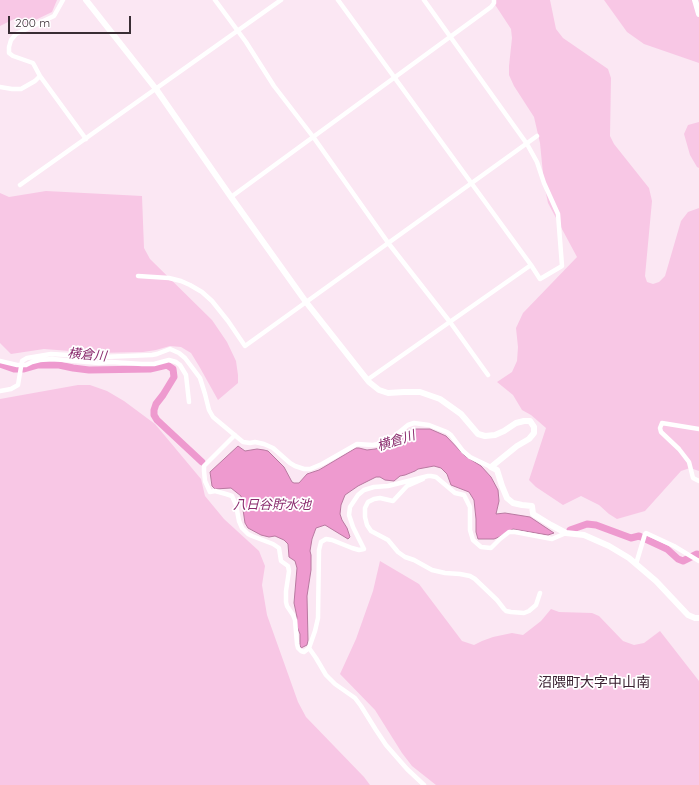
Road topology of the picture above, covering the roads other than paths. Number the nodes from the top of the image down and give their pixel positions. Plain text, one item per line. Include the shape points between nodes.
1 (64, 0) edge
2 (86, 0) edge
3 (215, 0) edge
4 (281, 0) edge
5 (338, 0) edge
6 (424, 0) edge
7 (494, 0) edge
8 (695, 0) edge
9 (699, 14) edge
10 (238, 31) junction
11 (451, 38) junction
12 (40, 76) junction
13 (395, 78) junction
14 (0, 87) edge
15 (156, 89) junction
16 (537, 136) dead end
17 (86, 138) junction
18 (314, 138) junction
19 (527, 144) junction
20 (471, 183) junction
21 (20, 185) dead end
22 (231, 197) junction
23 (389, 244) junction
24 (531, 265) junction
25 (138, 276) dead end
26 (306, 302) junction
27 (450, 322) junction
28 (0, 361) edge
29 (488, 375) dead end
30 (367, 380) junction
31 (0, 391) edge
32 (189, 402) dead end
33 (699, 429) edge
34 (235, 435) junction
35 (490, 467) junction
36 (428, 476) junction
37 (699, 481) edge
38 (566, 534) junction
39 (699, 561) edge
40 (636, 564) junction
41 (540, 593) dead end
42 (699, 618) edge
43 (309, 648) junction
44 (424, 785) edge

1 - 12 street via 54,16 16,34 11,40 9,53 33,63
2 - 15 street
3 - 10 street
4 - 10 street
5 - 13 street
6 - 11 street
7 - 11 street via 491,7
8 - 9 street
10 - 15 street
10 - 18 street via 274,86
11 - 13 street
11 - 19 street
12 - 14 street via 21,89
12 - 17 street
13 - 18 street
13 - 20 street
15 - 17 street
15 - 22 street
16 - 19 street
17 - 21 street
18 - 22 street
18 - 23 street
19 - 20 street
19 - 24 street via 558,214 562,266 540,279
20 - 23 street
20 - 24 street
22 - 26 street
23 - 26 street
23 - 27 street
24 - 27 street
25 - 26 street via 175,280 202,292 228,321 245,346
26 - 30 street
27 - 29 street
27 - 30 street
28 - 32 street via 26,365 52,359 142,364 169,360 180,365 186,375
30 - 35 street via 378,390 388,393 420,392 440,398 461,414 478,434 485,436 496,435 516,423 530,421 534,426 534,433 529,439
31 - 34 street via 18,385 22,361 27,358 51,354 103,357 152,355 170,349 185,358 200,378 213,417
33 - 37 street via 662,423 660,428 689,462 693,478
34 - 35 street via 243,442 255,442 273,448 295,466 310,469 357,444 373,445 385,442 414,423 429,425 447,432 470,457
34 - 43 street via 204,466 205,481 210,492 232,496 239,521 248,534 279,548 281,561 288,566 286,602 295,620 298,648 304,652
35 - 38 street via 496,470 507,498 522,506 532,506 533,514
36 - 38 street via 436,477 455,493 464,495 470,507 470,530 473,540 481,547 491,548 509,532 552,539
36 - 41 street via 406,486 393,501 380,498 368,502 364,517 371,531 388,540 405,557 432,570 470,576 506,611 529,611 536,605
36 - 43 street via 388,486 374,486 358,495 350,507 349,515 364,549 359,550 326,539 322,542 319,550 318,618
38 - 40 street via 591,538 609,546
39 - 40 street via 646,533
40 - 42 street via 688,615
43 - 44 street via 330,680 355,698 386,745

